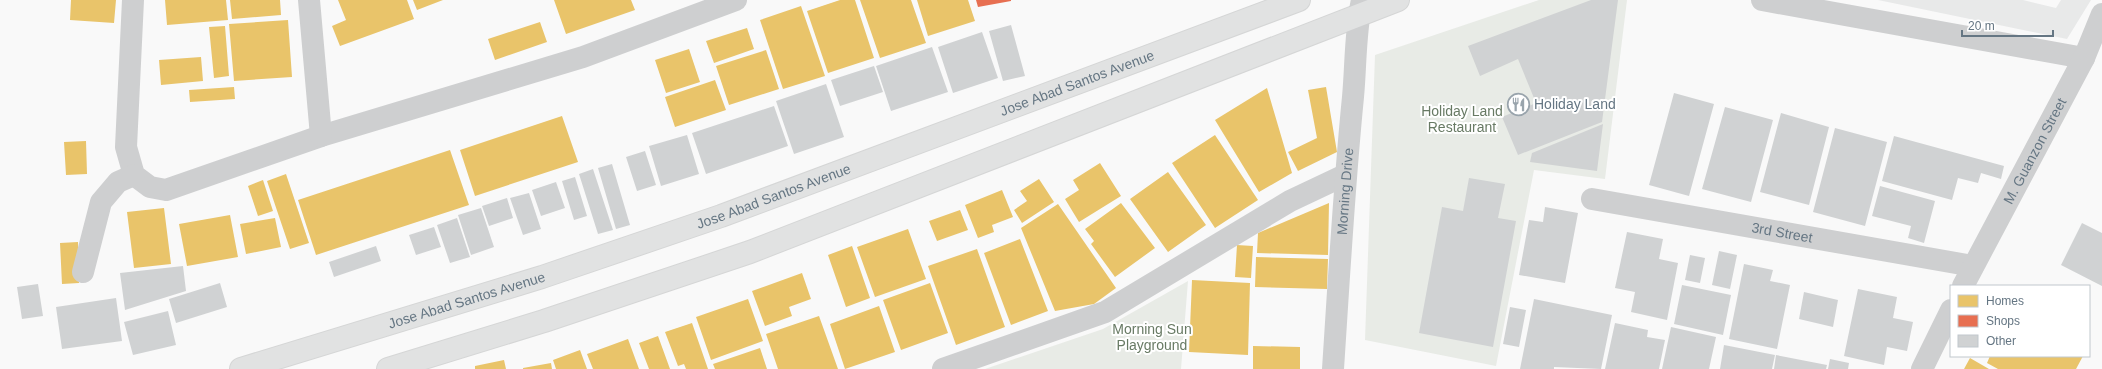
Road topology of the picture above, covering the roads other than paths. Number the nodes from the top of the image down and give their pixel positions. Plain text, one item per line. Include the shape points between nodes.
1 (133, 0) edge
2 (309, 0) edge
3 (736, 0) edge
4 (1299, 0) edge
5 (1398, 0) edge
6 (1762, 0) edge
7 (1361, 7) edge
8 (2102, 14) edge
9 (2084, 58) junction
10 (321, 136) junction
11 (134, 175) junction
12 (1345, 175) junction
13 (1592, 198) dead end
14 (1973, 266) junction
15 (83, 272) dead end
16 (1964, 285) edge
17 (1950, 312) edge
18 (241, 369) edge
19 (388, 369) edge
20 (944, 369) edge
21 (1333, 369) edge
22 (1922, 369) edge

1 - 11 street via 126,147
2 - 10 street
3 - 10 street via 583,57
4 - 18 highway, Jose Abad Santos Avenue via 721,216 542,277
5 - 7 highway
6 - 9 street
7 - 12 street, Morning Drive
7 - 19 highway via 750,252 544,321
8 - 9 street, M. Guanzon Street
9 - 14 street, M. Guanzon Street
10 - 11 street via 166,190 150,187
11 - 15 street via 118,182 101,202
12 - 20 street via 1290,201 1105,312
12 - 21 street, Morning Drive
13 - 14 street, 3rd Street
14 - 16 street, M. Guanzon Street
17 - 22 street

